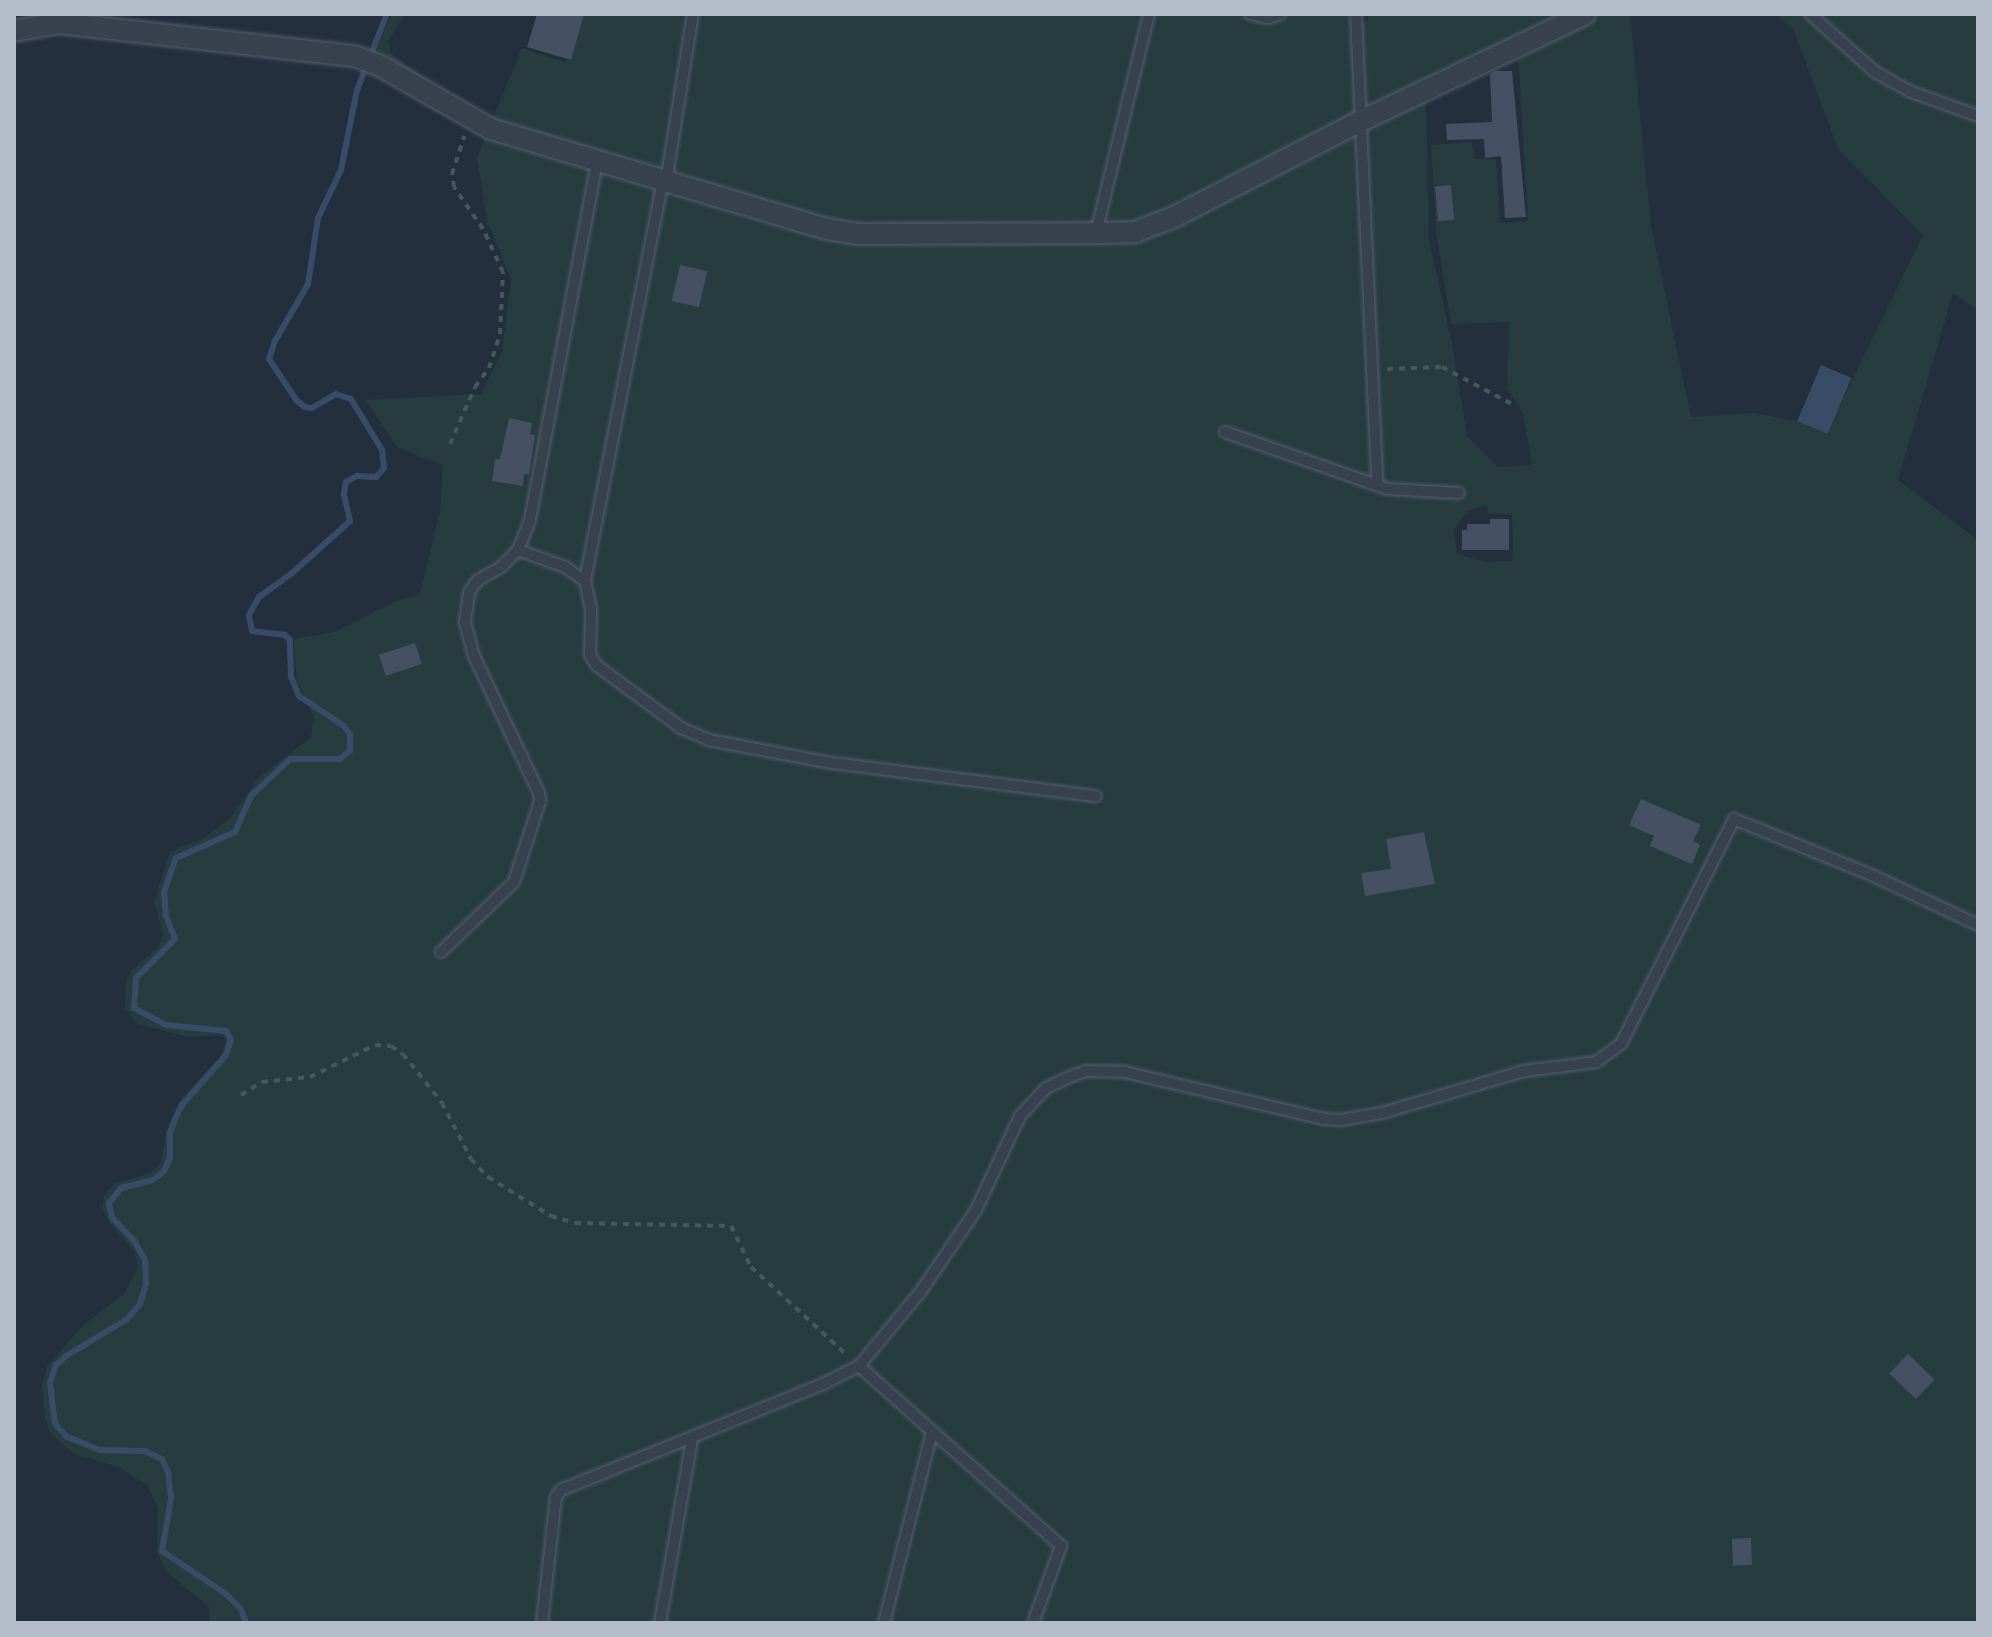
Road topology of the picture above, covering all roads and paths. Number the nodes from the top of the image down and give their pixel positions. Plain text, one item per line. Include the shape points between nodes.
1 (693, 14) edge
2 (1149, 14) edge
3 (1250, 14) edge
4 (1280, 14) edge
5 (1356, 14) edge
6 (1585, 14) edge
7 (1810, 14) edge
8 (14, 31) edge
9 (1978, 116) edge
10 (472, 119) junction
11 (1361, 121) junction
12 (597, 161) junction
13 (664, 182) junction
14 (1096, 233) junction
15 (1372, 370) junction
16 (1512, 404) dead end
17 (1225, 432) dead end
18 (450, 444) dead end
19 (1377, 485) junction
20 (1459, 493) dead end
21 (518, 550) junction
22 (585, 581) junction
23 (1096, 796) dead end
24 (1978, 925) edge
25 (441, 952) dead end
26 (241, 1095) dead end
27 (859, 1366) junction
28 (932, 1432) junction
29 (692, 1439) junction
30 (542, 1623) edge
31 (660, 1623) edge
32 (884, 1623) edge
33 (1033, 1623) edge

1 - 13 lane
2 - 14 lane
3 - 4 lane
5 - 11 lane
6 - 11 street
7 - 9 lane via 1875,72 1909,91
8 - 10 street via 59,23 355,56
10 - 12 street
10 - 18 path via 456,157 454,187 483,229 503,272 500,334 489,368
11 - 14 street via 1174,217 1135,232
11 - 15 lane
12 - 13 street
12 - 21 lane via 548,433 530,520
13 - 14 street via 859,234
13 - 22 lane
15 - 16 path via 1442,367
15 - 19 lane
17 - 19 lane
19 - 20 lane
21 - 22 lane via 565,567
21 - 25 lane via 469,592 467,639 540,801 514,882
22 - 23 lane via 591,609 590,655 596,665 681,728 709,740 825,762
24 - 27 lane via 1734,819 1621,1044 1596,1062 1524,1071 1341,1120 1125,1072 1086,1071 1067,1078 1046,1088 1020,1116 976,1210 921,1291
26 - 27 path via 262,1082 310,1077 361,1050 391,1046 442,1103 471,1159 488,1177 551,1216 575,1223 731,1226 751,1267
27 - 28 lane
27 - 29 lane
28 - 32 lane
28 - 33 lane via 1061,1546
29 - 30 lane via 561,1490
29 - 31 lane

